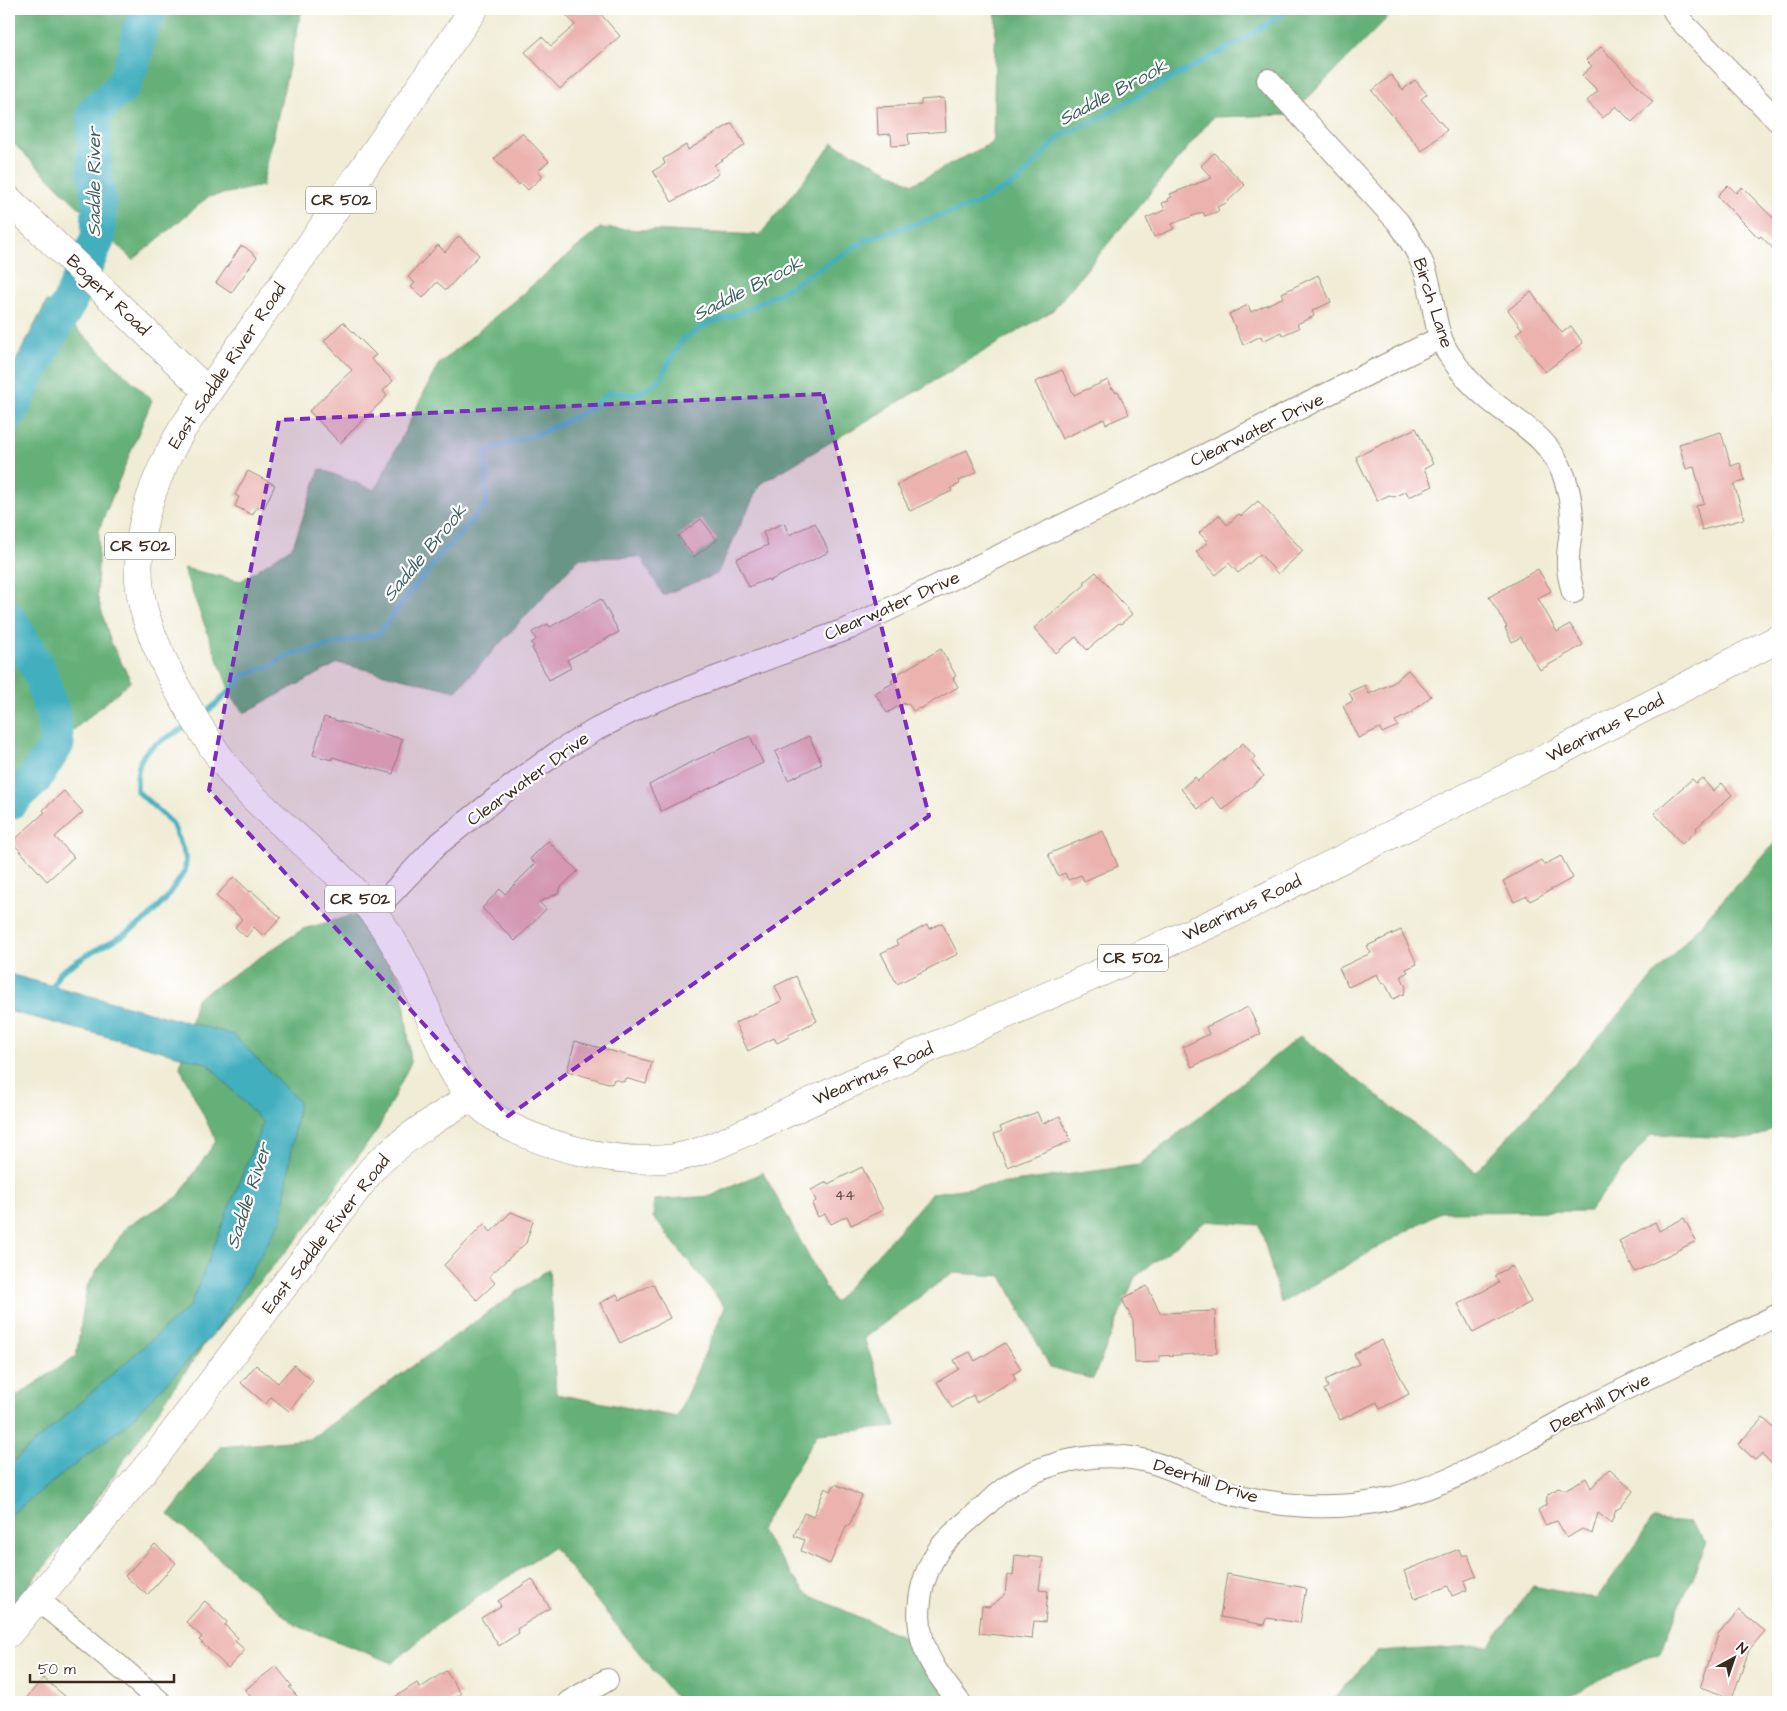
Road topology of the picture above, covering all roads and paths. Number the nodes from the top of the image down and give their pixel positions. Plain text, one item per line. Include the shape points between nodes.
1 (474, 9) edge
2 (1673, 9) edge
3 (1268, 80) dead end
4 (1778, 121) edge
5 (9, 200) edge
6 (1440, 338) junction
7 (207, 391) junction
8 (1573, 592) dead end
9 (1778, 639) edge
10 (373, 913) junction
11 (471, 1097) junction
12 (1778, 1315) edge
13 (37, 1599) junction
14 (9, 1633) edge
15 (607, 1680) dead end
16 (160, 1702) edge
17 (569, 1702) edge
18 (959, 1702) edge

1 - 7 main road, East Saddle River Road / CR 502
2 - 4 street via 1678,18
3 - 6 street, Birch Lane via 1398,222 1415,247 1427,275
5 - 7 main road, Bogert Road
6 - 8 street, Birch Lane via 1465,375 1489,400 1527,426 1555,458 1570,497 1572,521 1568,569
6 - 10 street, Clearwater Drive via 850,628 677,692 597,729 558,752 436,846
7 - 10 main road, East Saddle River Road / CR 502 via 160,470 146,509 138,569 144,608 159,651 188,707 223,762 248,791 321,858
9 - 11 main road, Wearimus Road / CR 502 via 1217,921 699,1152 656,1160 590,1154 542,1142 513,1129
10 - 11 main road, East Saddle River Road / CR 502 via 402,958 451,1066
11 - 13 main road, East Saddle River Road via 416,1131 372,1169 156,1456
12 - 18 street, Deerhill Drive via 1578,1412 1457,1477 1386,1500 1346,1506 1306,1506 1267,1501 1228,1492 1158,1464 1102,1456 1077,1458 1026,1475 1002,1490 946,1541 932,1560 924,1580 919,1616 923,1643 933,1666
13 - 14 main road, East Saddle River Road
13 - 16 street
15 - 17 street

